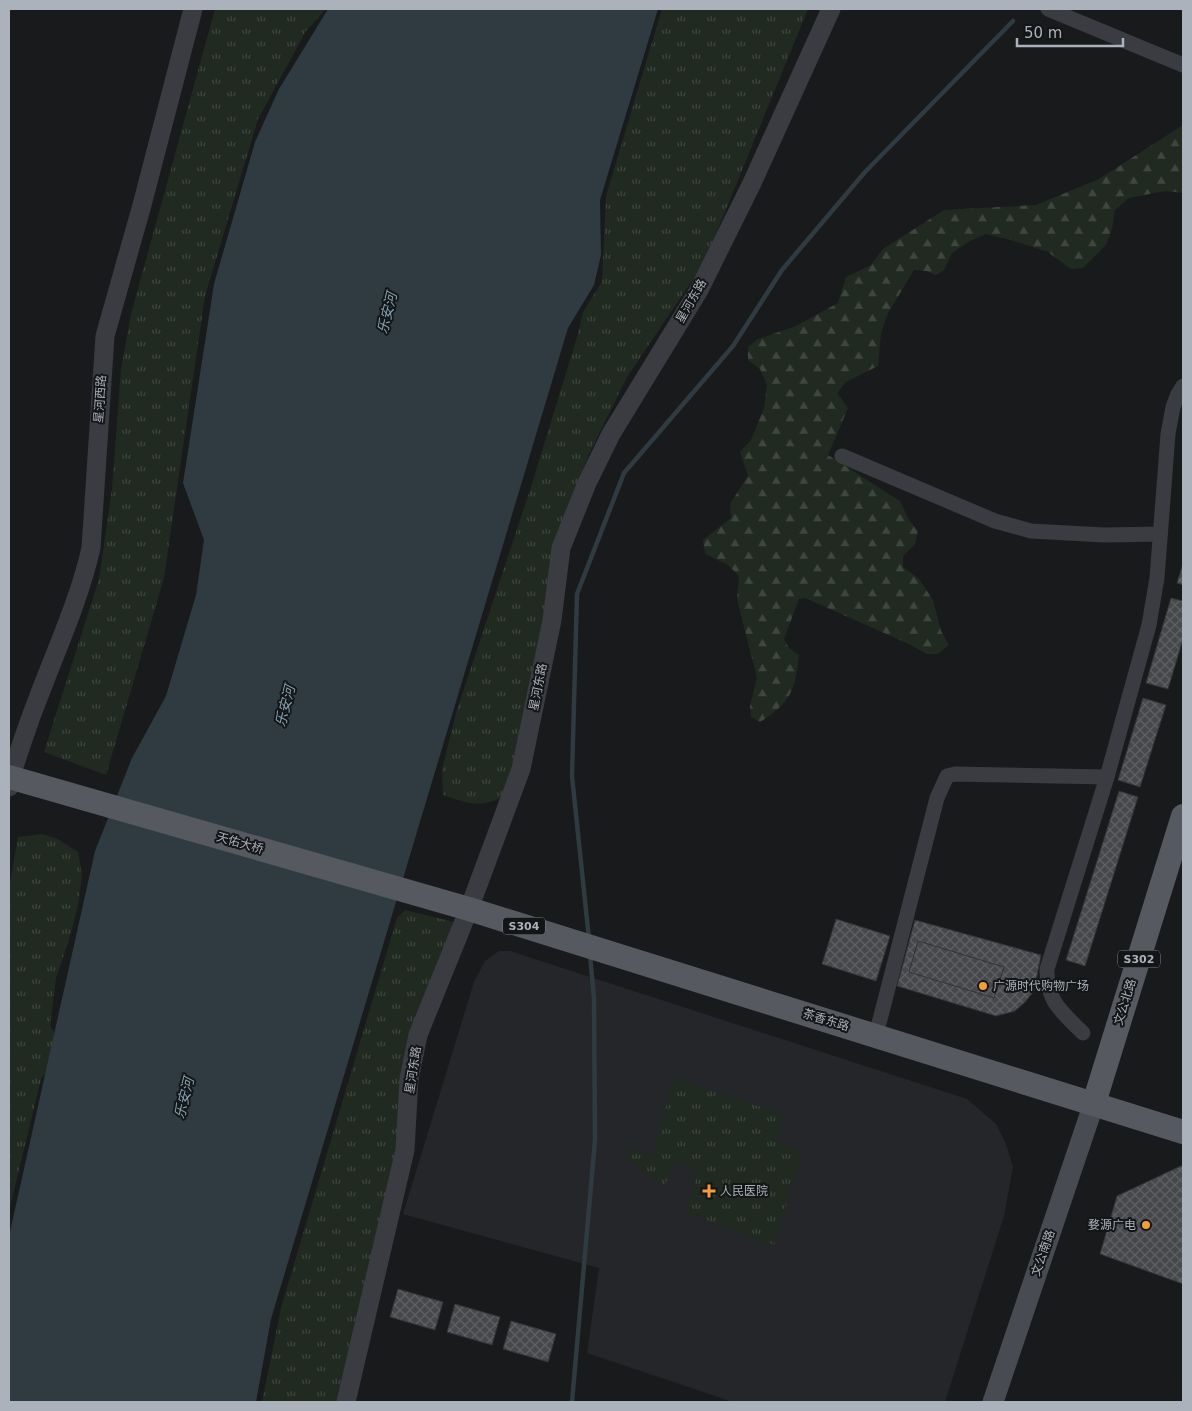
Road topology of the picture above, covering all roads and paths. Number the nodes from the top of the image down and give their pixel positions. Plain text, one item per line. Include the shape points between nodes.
1 (193, 9) edge
2 (831, 9) edge
3 (1048, 9) edge
4 (1183, 65) edge
5 (1183, 386) edge
6 (842, 456) dead end
7 (1160, 534) junction
8 (1107, 777) junction
9 (9, 780) edge
10 (1183, 816) edge
11 (469, 909) junction
12 (1083, 1033) dead end
13 (876, 1035) junction
14 (1094, 1103) junction
15 (1183, 1132) edge
16 (346, 1402) edge
17 (993, 1402) edge

1 - 9 street, 星河西路 via 105,336 89,557 80,593
2 - 11 street, 星河东路 via 699,290 616,426 587,483 561,548 552,620 521,769
3 - 4 street
5 - 7 street via 1173,407 1168,434
6 - 7 street via 995,521 1031,531
7 - 8 street via 1149,625
8 - 12 street via 1047,969 1049,992 1054,1002
8 - 13 street via 946,776 937,798
9 - 11 main road, 天佑大桥
10 - 14 main road, 文公北路 / S302
11 - 13 main road, 茶香东路 / S304
11 - 16 street, 星河东路 via 418,1035 410,1079 405,1150
13 - 14 main road, 茶香东路
14 - 15 main road, 茶香东路
14 - 17 main road, 文公南路

